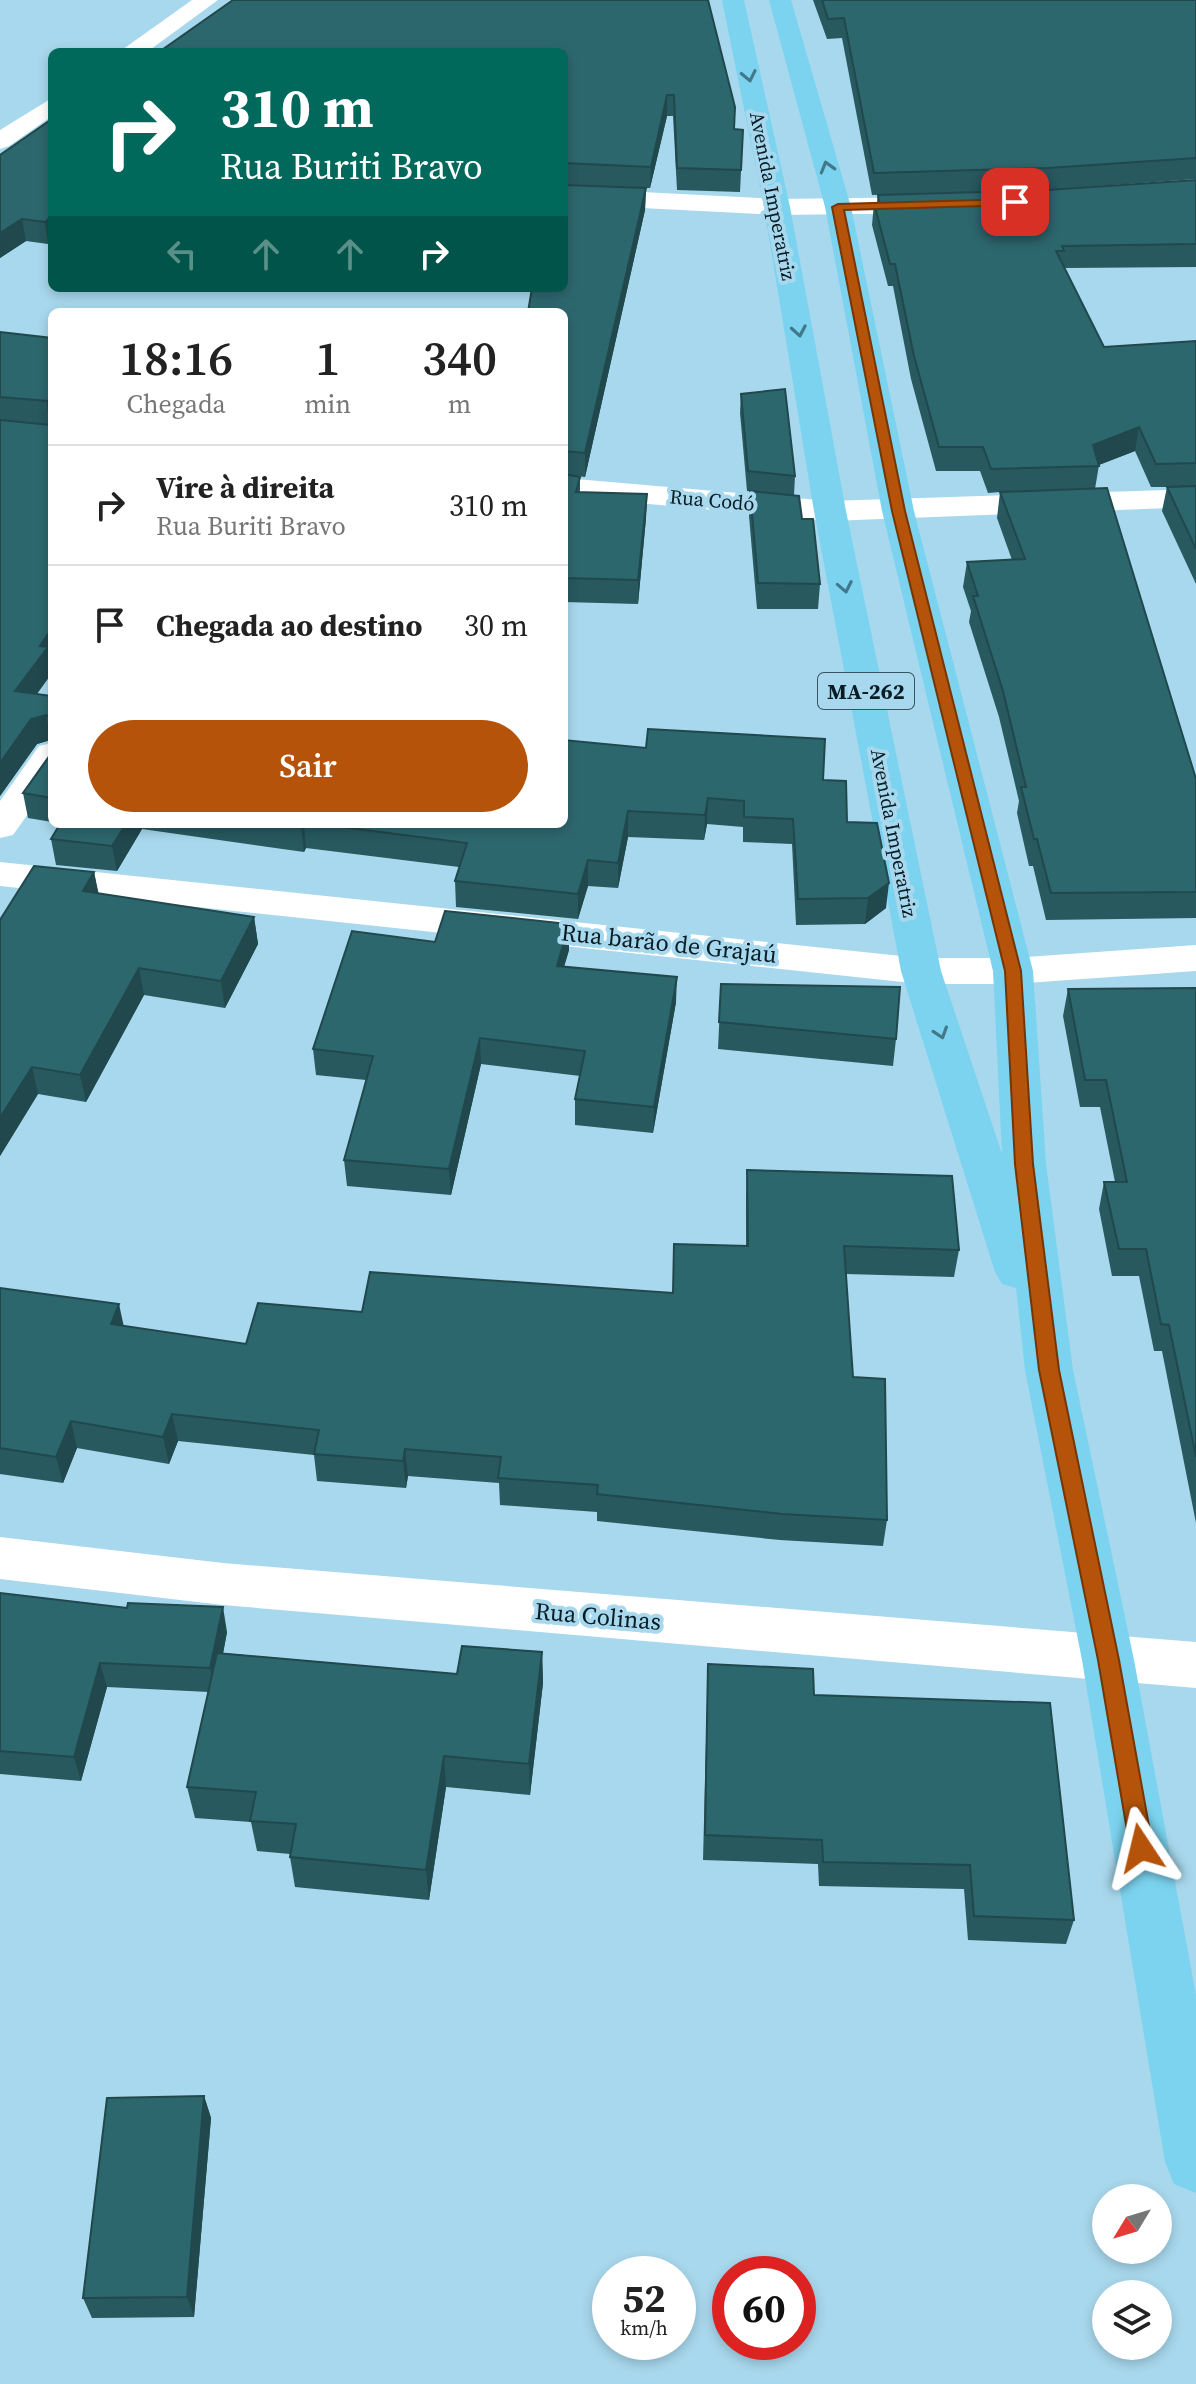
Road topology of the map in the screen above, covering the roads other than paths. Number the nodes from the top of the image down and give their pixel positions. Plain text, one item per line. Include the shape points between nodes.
1 (207, 0) edge
2 (733, 0) edge
3 (780, 0) edge
4 (137, 48) edge
5 (48, 108) edge
6 (1, 139) edge
7 (40, 143) edge
8 (568, 196) edge
9 (965, 204) edge
10 (777, 207) junction
11 (838, 207) junction
12 (568, 487) edge
13 (1196, 498) edge
14 (830, 511) junction
15 (898, 511) junction
16 (48, 760) edge
17 (0, 827) edge
18 (0, 874) edge
19 (1196, 958) edge
20 (921, 971) junction
21 (1013, 971) junction
22 (1049, 1370) junction
23 (0, 1558) edge
24 (1108, 1660) junction
25 (1196, 1665) edge
26 (1196, 2162) edge

1 - 4 street
2 -> 10 main road, Avenida Imperatriz / MA-262
11 -> 3 main road, Avenida Imperatriz
5 - 6 street
6 - 7 street
8 - 10 street
9 - 11 street
10 - 11 street
10 -> 14 main road, Avenida Imperatriz / MA-262
11 - 15 main road, Avenida Imperatriz
12 - 14 street, Rua Codó
13 - 15 street, Rua Codó
14 - 15 street, Rua Codó
14 -> 20 main road, Avenida Imperatriz / MA-262
15 - 21 main road, Avenida Imperatriz
16 - 17 street
18 - 20 street, Rua barão de Grajaú
19 - 21 street, Rua barão de Grajaú
20 - 21 street, Rua barão de Grajaú
20 -> 22 main road, Avenida Imperatriz / MA-262
21 - 22 main road, Avenida Imperatriz via 1024,1164
22 - 24 main road, Avenida Imperatriz / MA-262
23 - 24 street, Rua Colinas via 223,1584
24 - 25 street, Rua Colinas
24 - 26 main road, Avenida Imperatriz / MA-262

